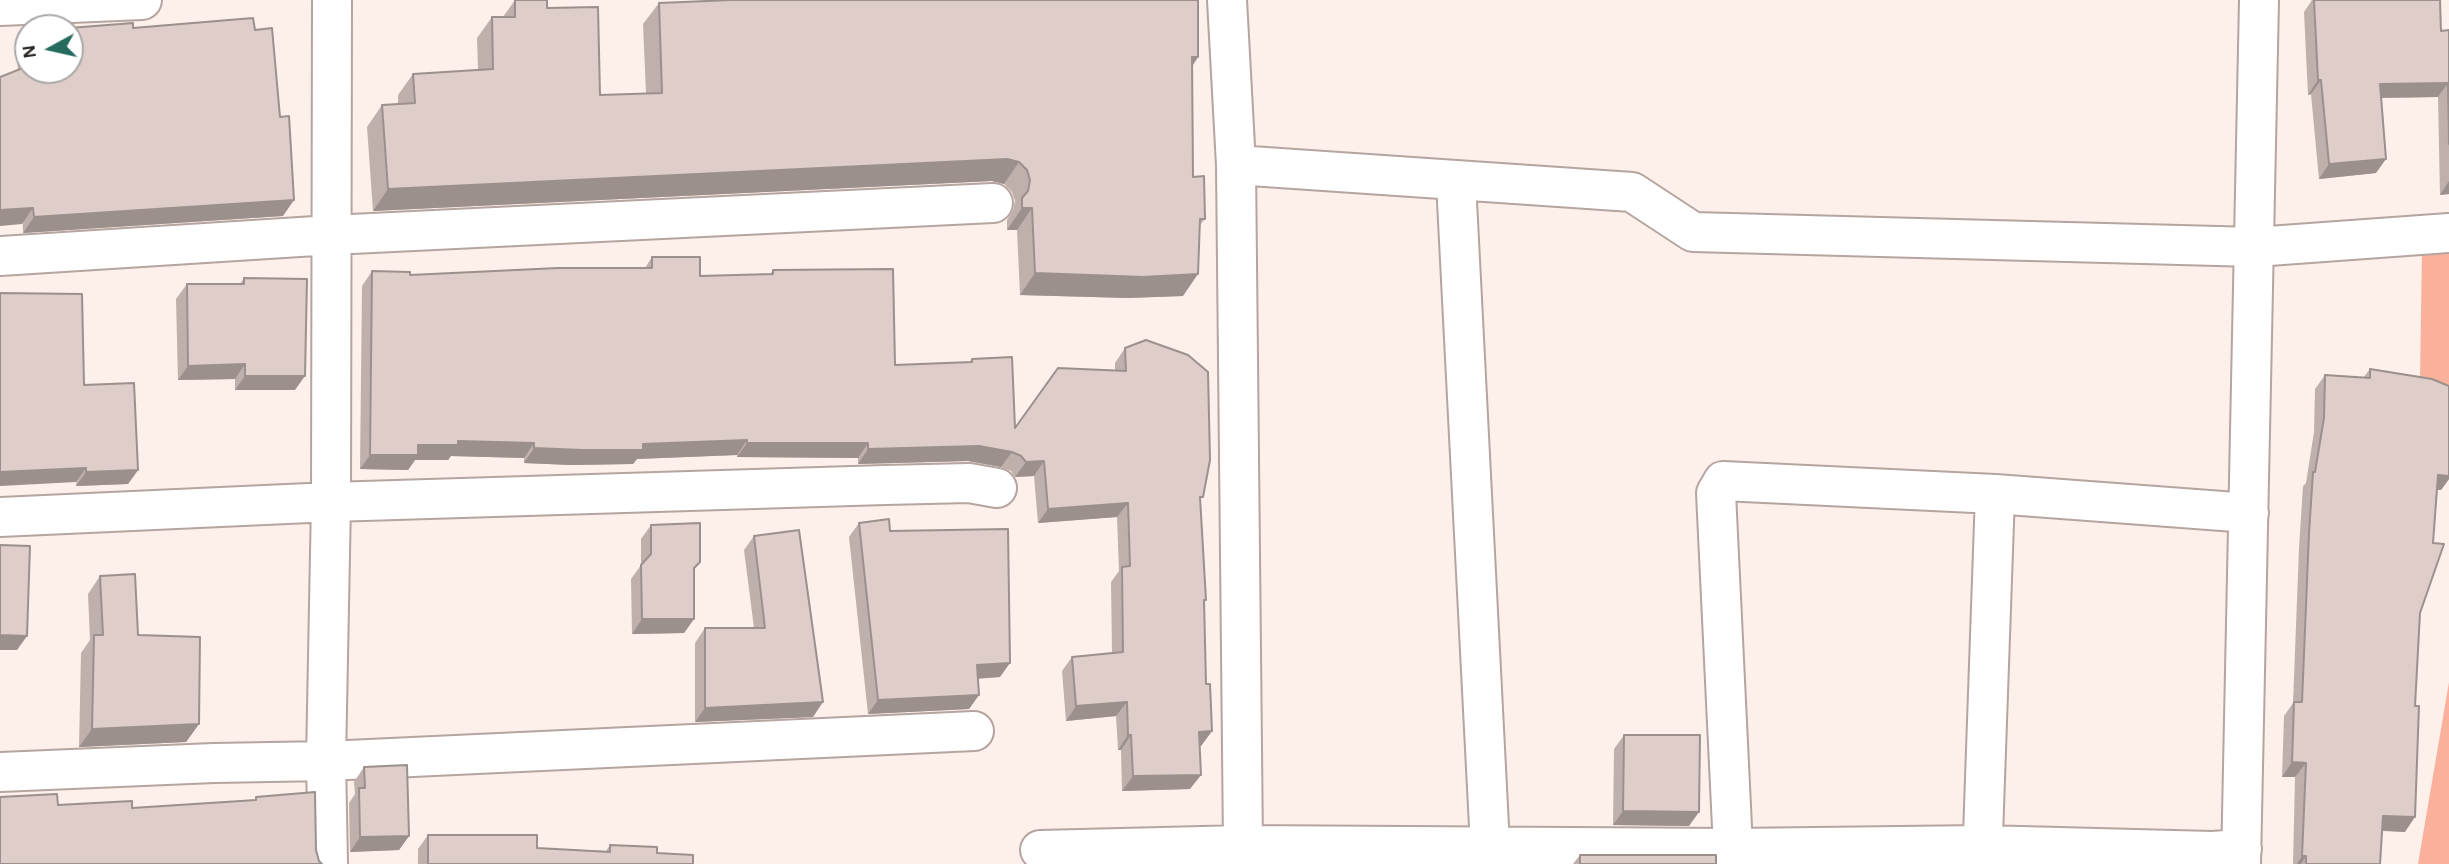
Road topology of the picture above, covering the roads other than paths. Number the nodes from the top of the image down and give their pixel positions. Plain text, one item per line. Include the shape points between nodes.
1 (142, 0) edge
2 (332, 0) edge
3 (1227, 0) edge
4 (2259, 0) edge
5 (0, 6) edge
6 (1236, 165) junction
7 (1456, 182) junction
8 (993, 203) dead end
9 (2449, 233) edge
10 (331, 235) junction
11 (2255, 247) junction
12 (0, 256) edge
13 (996, 488) dead end
14 (1995, 494) junction
15 (331, 502) junction
16 (2249, 513) junction
17 (0, 517) edge
18 (974, 731) dead end
19 (326, 761) junction
20 (0, 772) edge
21 (1490, 846) junction
22 (1733, 848) junction
23 (1040, 850) dead end
24 (1243, 854) edge
25 (1982, 854) edge
26 (2242, 857) edge
27 (328, 864) edge

1 - 5 street
2 - 10 street
3 - 6 street
4 - 11 street
6 - 7 street
6 - 24 street
7 - 11 street via 1632,192 1693,232
7 - 21 street
8 - 10 street
9 - 11 street
10 - 12 street
10 - 15 street
11 - 16 street
13 - 15 street via 968,483
14 - 16 street
14 - 22 street via 1723,481 1716,494
14 - 25 street
15 - 17 street
15 - 19 street
16 - 26 street
18 - 19 street
19 - 20 street
19 - 27 street
21 - 22 street
21 - 24 street
22 - 25 street
23 - 24 street
25 - 26 street via 2198,851

